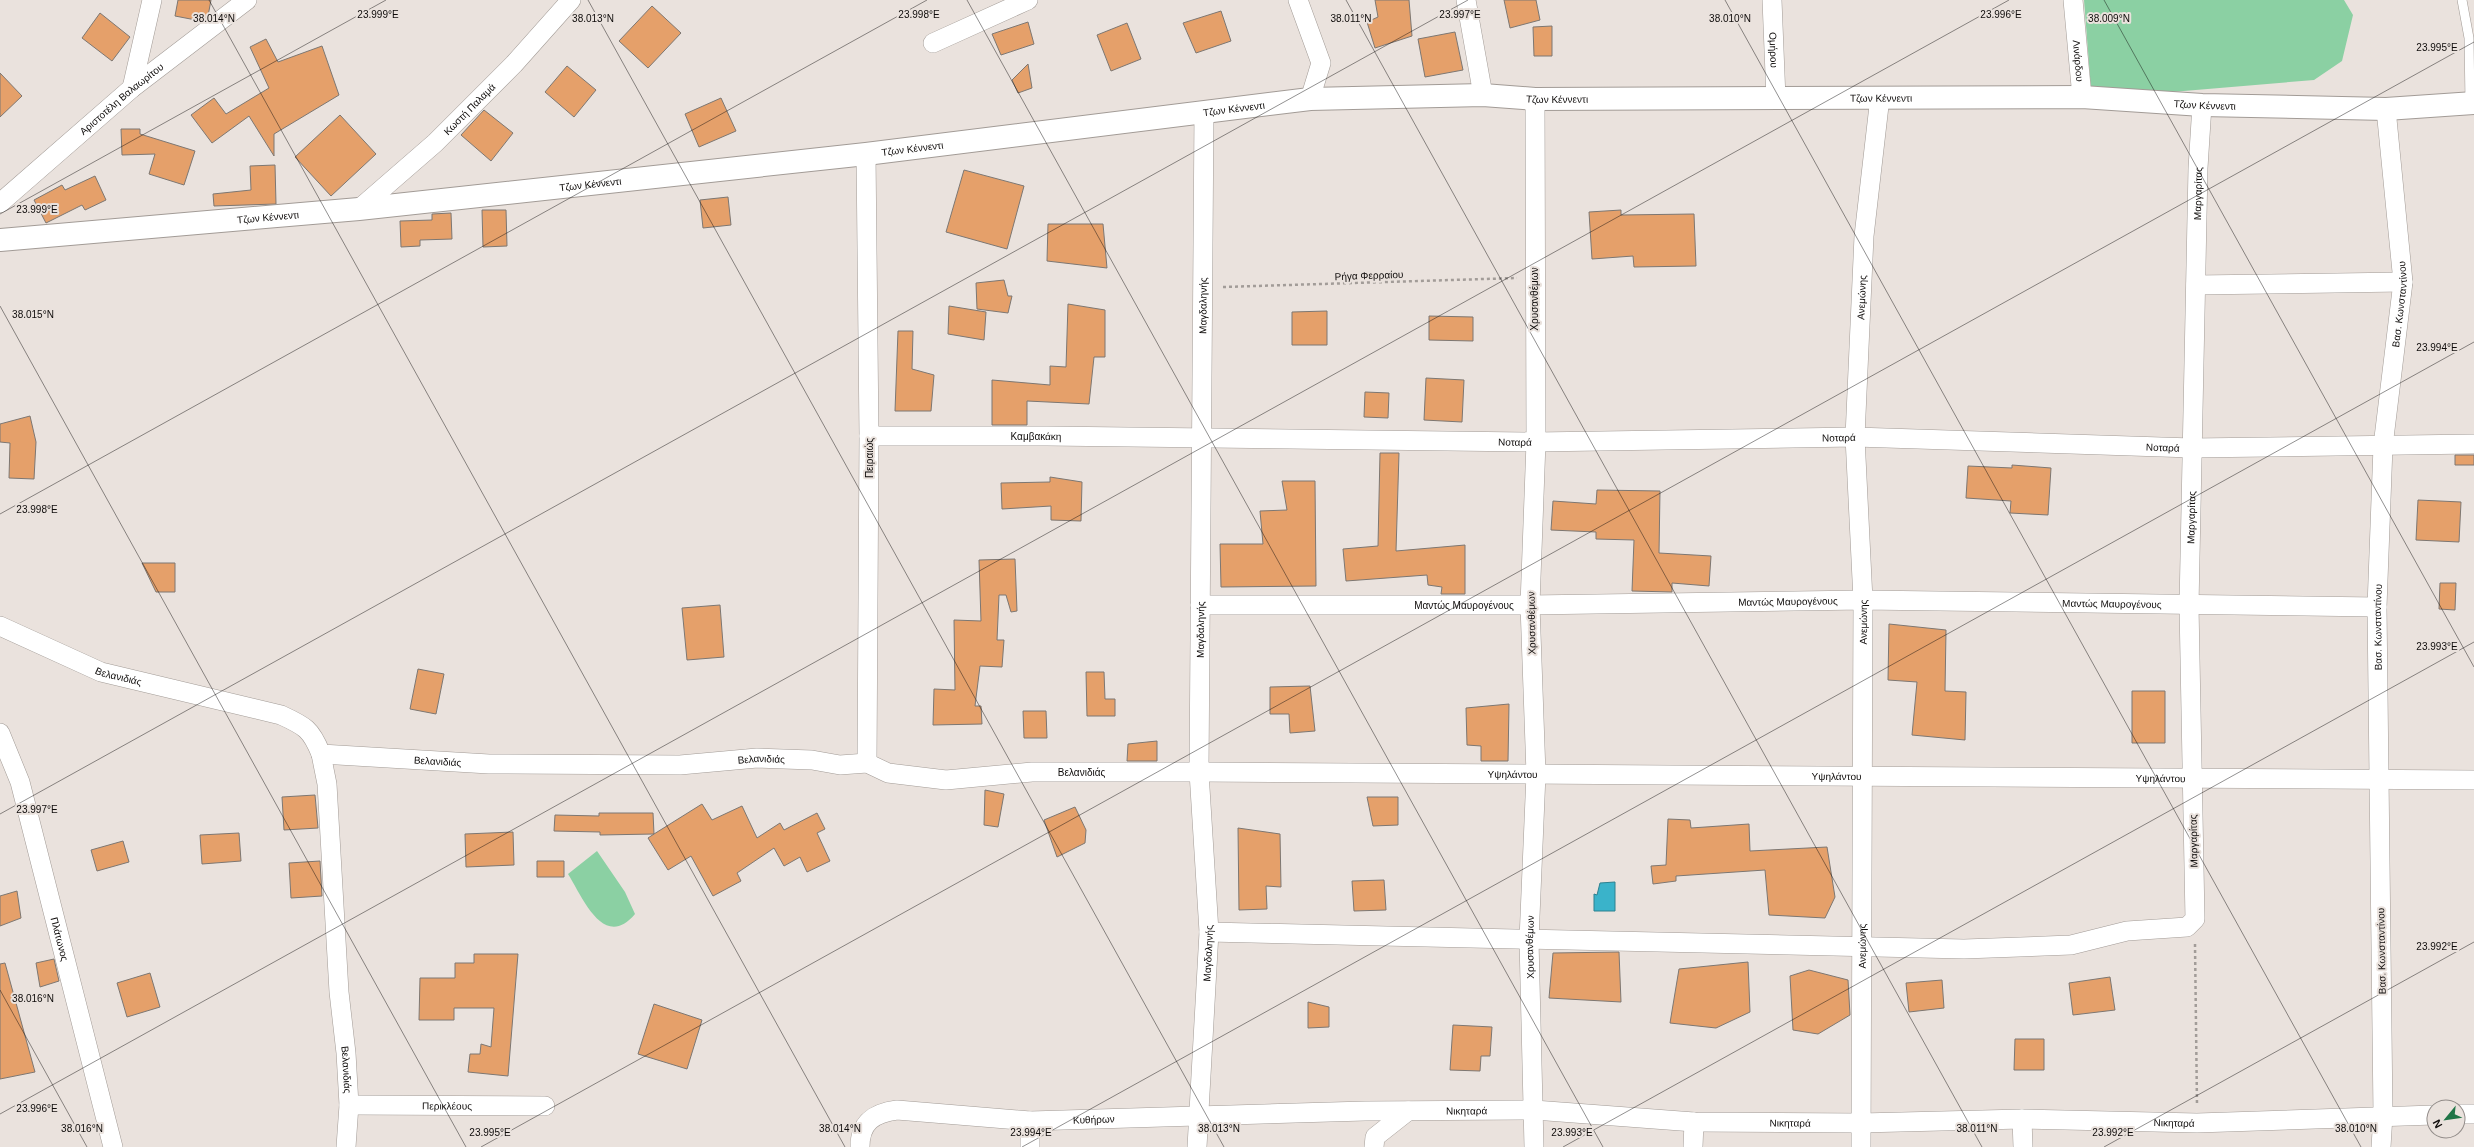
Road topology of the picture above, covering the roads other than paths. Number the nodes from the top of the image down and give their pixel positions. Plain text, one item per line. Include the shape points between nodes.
1 (152, 0) edge
2 (247, 0) edge
3 (571, 0) edge
4 (1028, 0) edge
5 (1298, 0) edge
6 (1466, 0) edge
7 (1772, 0) edge
8 (2073, 0) edge
9 (2462, 0) edge
10 (933, 43) dead end
11 (132, 88) junction
12 (1483, 95) junction
13 (1880, 97) junction
14 (2082, 97) junction
15 (1310, 99) junction
16 (1535, 99) junction
17 (1776, 99) junction
18 (2472, 103) edge
19 (2202, 105) junction
20 (2386, 109) junction
21 (1204, 112) junction
22 (866, 154) junction
23 (0, 203) edge
24 (359, 209) junction
25 (0, 240) edge
26 (2403, 282) junction
27 (2196, 285) junction
28 (869, 436) junction
29 (1856, 437) junction
30 (1203, 438) junction
31 (1536, 442) junction
32 (2474, 444) edge
33 (2383, 446) junction
34 (2192, 448) junction
35 (1863, 600) junction
36 (1200, 605) junction
37 (1530, 605) junction
38 (2189, 606) junction
39 (2377, 607) junction
40 (0, 626) edge
41 (0, 733) edge
42 (321, 754) junction
43 (867, 763) junction
44 (1199, 772) junction
45 (1536, 774) junction
46 (1863, 776) junction
47 (2192, 778) junction
48 (2379, 779) junction
49 (2474, 780) edge
50 (1208, 932) junction
51 (1530, 940) junction
52 (1861, 945) junction
53 (349, 1105) junction
54 (545, 1106) dead end
55 (1534, 1110) junction
56 (1408, 1111) junction
57 (1198, 1115) junction
58 (2383, 1115) junction
59 (2426, 1115) edge
60 (2022, 1119) junction
61 (1030, 1121) junction
62 (1694, 1122) junction
63 (1861, 1123) junction
64 (113, 1147) edge
65 (346, 1147) edge
66 (860, 1147) edge
67 (1030, 1147) edge
68 (1197, 1147) edge
69 (1374, 1147) edge
70 (1534, 1147) edge
71 (1693, 1147) edge
72 (1861, 1147) edge
73 (2023, 1147) edge
74 (2382, 1147) edge

1 - 11 street
2 - 11 street, Αριστοτέλη Βαλαωρίτου
3 - 24 street, Κωστή Παλαμά via 514,64 445,133
4 - 10 street
5 - 15 street via 1321,63
6 - 12 street
7 - 17 street, Ομήρου
8 - 14 street, Λινάρδου
9 - 18 lane via 2469,38
11 - 23 street, Αριστοτέλη Βαλαωρίτου
12 - 15 street, Τζων Κέννεντι
12 - 16 street, Τζων Κέννεντι
13 - 14 street, Τζων Κέννεντι
13 - 17 street, Τζων Κέννεντι
13 - 29 street, Ανεμώνης via 1864,236
14 - 19 street, Τζων Κέννεντι
15 - 21 street, Τζων Κέννεντι
16 - 17 street, Τζων Κέννεντι
16 - 31 street, Χρυσανθέμων
18 - 20 street, Τζων Κέννεντι
19 - 20 street, Τζων Κέννεντι
19 - 27 street, Μαργαρίτας
20 - 26 street, Βασ. Κωνσταντίνου
21 - 22 street, Τζων Κέννεντι
21 - 30 street, Μαγδαληνής
22 - 24 street, Τζων Κέννεντι
22 - 28 street, Πειραιώς
24 - 25 street, Τζων Κέννεντι
26 - 27 street
26 - 33 street, Βασ. Κωνσταντίνου
27 - 34 street, Μαργαρίτας
28 - 30 street, Καμβακάκη
28 - 43 street, Πειραιώς
29 - 31 street, Νοταρά
29 - 34 street, Νοταρά
29 - 35 street, Ανεμώνης
30 - 31 street, Νοταρά
30 - 36 street, Μαγδαληνής
31 - 37 street, Χρυσανθέμων
32 - 33 street, Νοταρά
33 - 34 street, Νοταρά
33 - 39 street, Βασ. Κωνσταντίνου
34 - 38 street, Μαργαρίτας
35 - 37 street, Μαντώς Μαυρογένους
35 - 38 street, Μαντώς Μαυρογένους
35 - 46 street, Ανεμώνης
36 - 37 street, Μαντώς Μαυρογένους
36 - 44 street, Μαγδαληνής
37 - 45 street, Χρυσανθέμων
38 - 39 street, Μαντώς Μαυρογένους
38 - 47 street, Μαργαρίτας
39 - 48 street, Βασ. Κωνσταντίνου
40 - 42 street, Βελανιδιάς via 101,672 281,716 301,724 313,736
41 - 64 street, Πλάτωνος via 20,782
42 - 43 street, Βελανιδιάς via 489,764 680,765 757,758 812,760 840,765
42 - 53 street, Βελανιδιάς via 327,784 339,992
43 - 44 street, Βελανιδιάς via 888,772 946,780 1032,772
44 - 45 street, Υψηλάντου
44 - 50 street, Μαγδαληνής
45 - 46 street, Υψηλάντου
45 - 51 street, Χρυσανθέμων
46 - 47 street, Υψηλάντου
46 - 52 street, Ανεμώνης
47 - 48 street, Υψηλάντου
47 - 52 street, Μαργαρίτας via 2191,923 2127,932 2071,945 1964,949
48 - 49 street, Υψηλάντου
48 - 58 street, Βασ. Κωνσταντίνου
50 - 51 street
50 - 57 street, Μαγδαληνής
51 - 52 street
51 - 55 street, Χρυσανθέμων
52 - 63 street, Ανεμώνης
53 - 54 street, Περικλέους
53 - 65 street, Βελανιδιάς
55 - 56 street, Νικηταρά
55 - 62 street, Νικηταρά
55 - 70 street, Χρυσανθέμων
56 - 57 street, Νικηταρά
56 - 69 street via 1375,1137
57 - 61 street, Κυθήρων
57 - 68 street, Μαγδαληνής
58 - 59 street, Νικηταρά
58 - 60 street, Νικηταρά via 2197,1123
58 - 74 street, Βασ. Κωνσταντίνου
60 - 63 street, Νικηταρά
60 - 73 street
61 - 66 street, Κυθήρων via 897,1110 882,1112 871,1117 863,1127
61 - 67 street
62 - 63 street, Νικηταρά
62 - 71 street
63 - 72 street, Ανεμώνης

